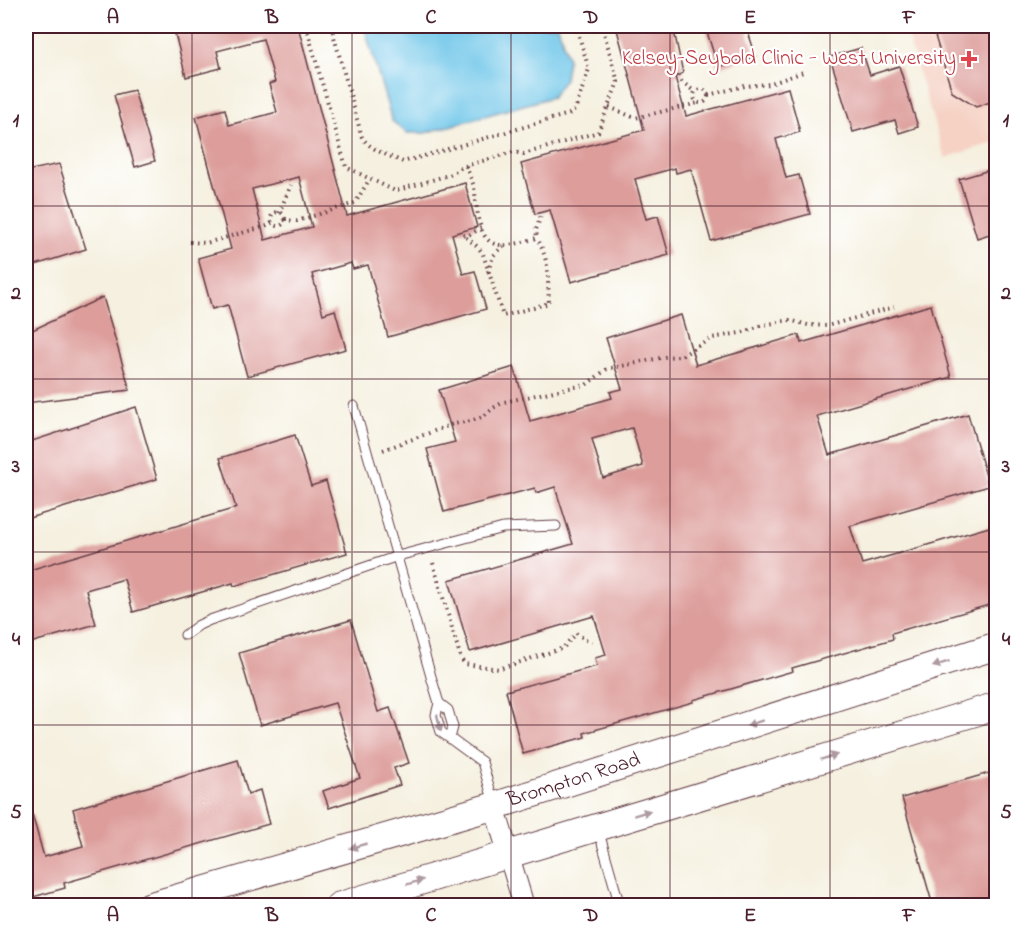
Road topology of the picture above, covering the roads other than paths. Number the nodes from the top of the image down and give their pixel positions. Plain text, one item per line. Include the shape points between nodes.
1 (354, 406) dead end
2 (556, 525) dead end
3 (398, 556) junction
4 (185, 635) dead end
5 (996, 646) edge
6 (996, 706) edge
7 (495, 806) junction
8 (598, 826) junction
9 (508, 853) junction
10 (150, 906) edge
11 (339, 906) edge
12 (524, 906) edge
13 (620, 906) edge

1 - 3 lane
2 - 3 lane via 502,528
3 - 4 lane via 210,620
3 - 7 lane via 439,703 447,710 453,727 450,738 482,762
5 -> 7 street, Brompton Road
8 -> 6 street
7 - 9 street
7 -> 10 street, Brompton Road
8 - 9 street
8 - 13 lane
11 -> 9 street
9 - 12 street

